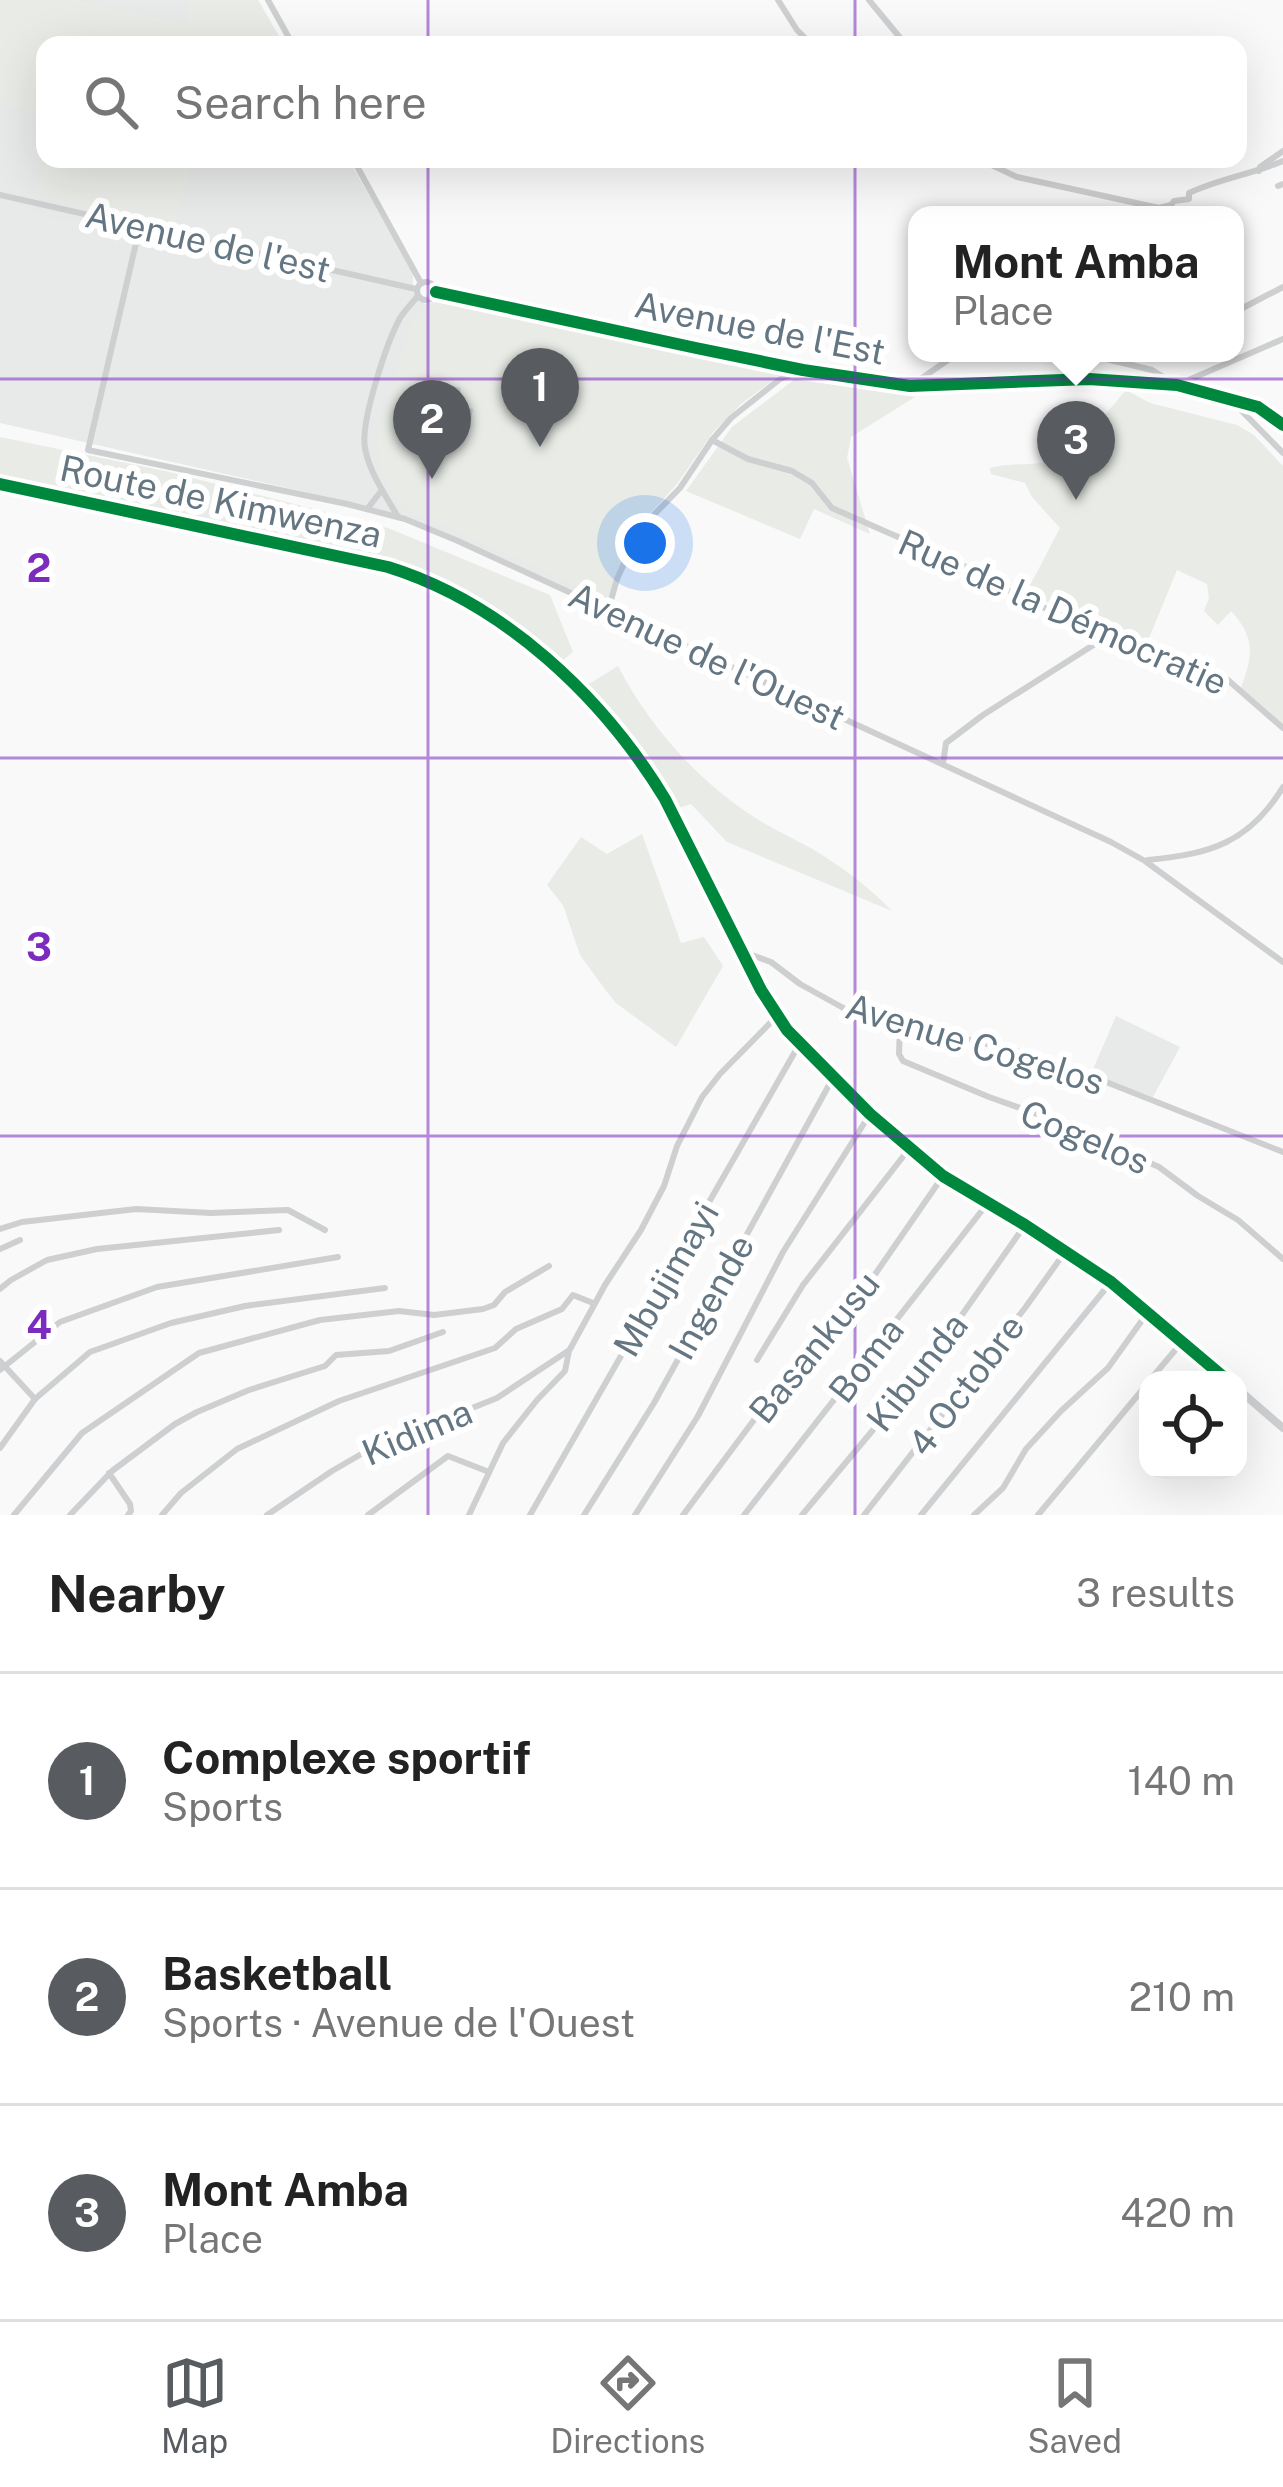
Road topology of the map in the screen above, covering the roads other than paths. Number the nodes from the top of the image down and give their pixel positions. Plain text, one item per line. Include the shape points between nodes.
1 (268, 0) edge
2 (778, 0) edge
3 (869, 0) edge
4 (287, 36) edge
5 (803, 36) edge
6 (899, 36) edge
7 (1283, 151) edge
8 (1283, 161) edge
9 (358, 168) edge
10 (998, 168) edge
11 (1258, 171) junction
12 (0, 195) edge
13 (1150, 206) edge
14 (1171, 206) edge
15 (140, 226) junction
16 (1283, 287) edge
17 (418, 289) junction
18 (436, 292) junction
19 (1244, 307) edge
20 (1283, 339) edge
21 (1244, 356) edge
22 (945, 362) edge
23 (1119, 362) edge
24 (1230, 362) edge
25 (803, 370) junction
26 (1177, 385) junction
27 (910, 386) junction
28 (1229, 399) junction
29 (1283, 425) edge
30 (712, 440) junction
31 (1283, 453) edge
32 (0, 484) edge
33 (382, 490) junction
34 (367, 509) junction
35 (398, 517) junction
36 (608, 611) junction
37 (1108, 636) junction
38 (1283, 728) edge
39 (943, 763) junction
40 (1283, 787) edge
41 (1145, 861) junction
42 (741, 951) junction
43 (1283, 962) edge
44 (777, 1016) junction
45 (900, 1024) junction
46 (800, 1042) junction
47 (833, 1076) junction
48 (870, 1114) junction
49 (909, 1149) junction
50 (1283, 1152) edge
51 (943, 1176) junction
52 (987, 1204) junction
53 (1025, 1225) junction
54 (0, 1229) edge
55 (279, 1230) dead end
56 (325, 1230) dead end
57 (20, 1240) dead end
58 (0, 1249) edge
59 (1065, 1252) junction
60 (338, 1257) dead end
61 (1283, 1259) edge
62 (549, 1266) dead end
63 (1111, 1282) junction
64 (386, 1288) dead end
65 (0, 1289) edge
66 (594, 1304) junction
67 (1148, 1312) junction
68 (443, 1332) dead end
69 (1182, 1342) junction
70 (569, 1351) junction
71 (757, 1360) dead end
72 (2, 1365) edge
73 (1157, 1371) edge
74 (1216, 1371) edge
75 (1139, 1393) edge
76 (1247, 1397) edge
77 (35, 1399) junction
78 (1283, 1428) edge
79 (0, 1448) edge
80 (489, 1472) junction
81 (109, 1473) junction
82 (14, 1515) edge
83 (70, 1515) edge
84 (128, 1515) edge
85 (162, 1515) edge
86 (267, 1515) edge
87 (368, 1515) edge
88 (469, 1515) edge
89 (530, 1515) edge
90 (584, 1515) edge
91 (635, 1515) edge
92 (683, 1515) edge
93 (744, 1515) edge
94 (802, 1515) edge
95 (864, 1515) edge
96 (921, 1515) edge
97 (974, 1515) edge
98 (1038, 1515) edge

1 - 4 street
2 - 5 street
3 - 6 street
7 - 11 street
8 - 11 street
9 - 17 street
10 - 13 street
11 - 14 street via 1201,187
12 - 15 street, Avenue de l'est
15 - 17 street, Avenue de l'est
15 - 34 street, Avenue de l'Ouest via 88,450
16 - 19 street
17 - 18 street, Avenue de l'Est via 430,282
17 - 18 street, Avenue de l'Est via 429,300
17 - 33 street via 399,320 368,417 365,449
18 - 25 street, Avenue de l'Est
20 - 21 street
22 - 27 street
23 - 26 street
24 - 26 street
25 - 27 street, Avenue de l'Est
25 - 30 street via 742,408
26 - 27 street, Avenue de l'Est via 1089,379
26 - 28 street, Avenue de l'Est
28 - 29 street, Avenue de l'Est
28 - 31 street
30 - 36 street via 640,529
30 - 37 street, Rue de la Démocratie via 792,471 832,508
32 - 42 street, Route de Kimwenza via 366,561 478,609 542,656 617,730 664,800
33 - 34 street
33 - 35 street
34 - 35 street, Avenue de l'Ouest
35 - 36 street, Avenue de l'Ouest
36 - 39 street, Avenue de l'Ouest
37 - 38 street, Rue de la Démocratie via 1221,674
37 - 39 street via 946,743
39 - 41 street, Avenue de l'Ouest
40 - 41 street via 1230,842
41 - 43 street, Avenue de l'Ouest
42 - 44 street, Route de Kimwenza
42 - 45 street, Avenue Cogelos via 856,1015
44 - 46 street, Route de Kimwenza
44 - 66 street via 702,1097 664,1186
45 - 50 street, Avenue Cogelos via 1096,1078
45 - 61 street, Cogelos via 903,1061 1159,1168
46 - 47 street, Route de Kimwenza
46 - 89 street, Mbujimayi
47 - 48 street, Route de Kimwenza
47 - 90 street, Ingende
48 - 49 street, Route de Kimwenza
48 - 91 street
49 - 51 street, Route de Kimwenza
49 - 71 street via 803,1285
51 - 52 street, Route de Kimwenza
51 - 92 street, Basankusu
52 - 53 street, Route de Kimwenza
52 - 93 street, Boma
53 - 59 street, Route de Kimwenza
53 - 94 street, Kibunda via 924,1369
54 - 56 street via 136,1209 288,1210
55 - 65 street via 46,1260
57 - 58 street
59 - 63 street, Route de Kimwenza
59 - 95 street, 4 Octobre
60 - 72 street via 159,1286 60,1322
62 - 82 street via 483,1309 320,1320 199,1354 82,1432
63 - 67 street, Route de Kimwenza
63 - 96 street
64 - 77 street via 170,1323 90,1352
66 - 70 street
66 - 85 street via 574,1295 495,1348 338,1401 237,1449
67 - 69 street, Route de Kimwenza
67 - 97 street via 1108,1368 1025,1449 1003,1488
68 - 81 street via 392,1350 336,1354 325,1366 214,1405
69 - 73 street
69 - 74 street, Route de Kimwenza
70 - 80 street via 565,1371 512,1431
70 - 86 street, Kidima via 497,1398 372,1448
72 - 77 street
75 - 98 street
76 - 78 street
77 - 79 street
80 - 87 street via 448,1456
80 - 88 street
81 - 83 street
81 - 84 street via 130,1504

